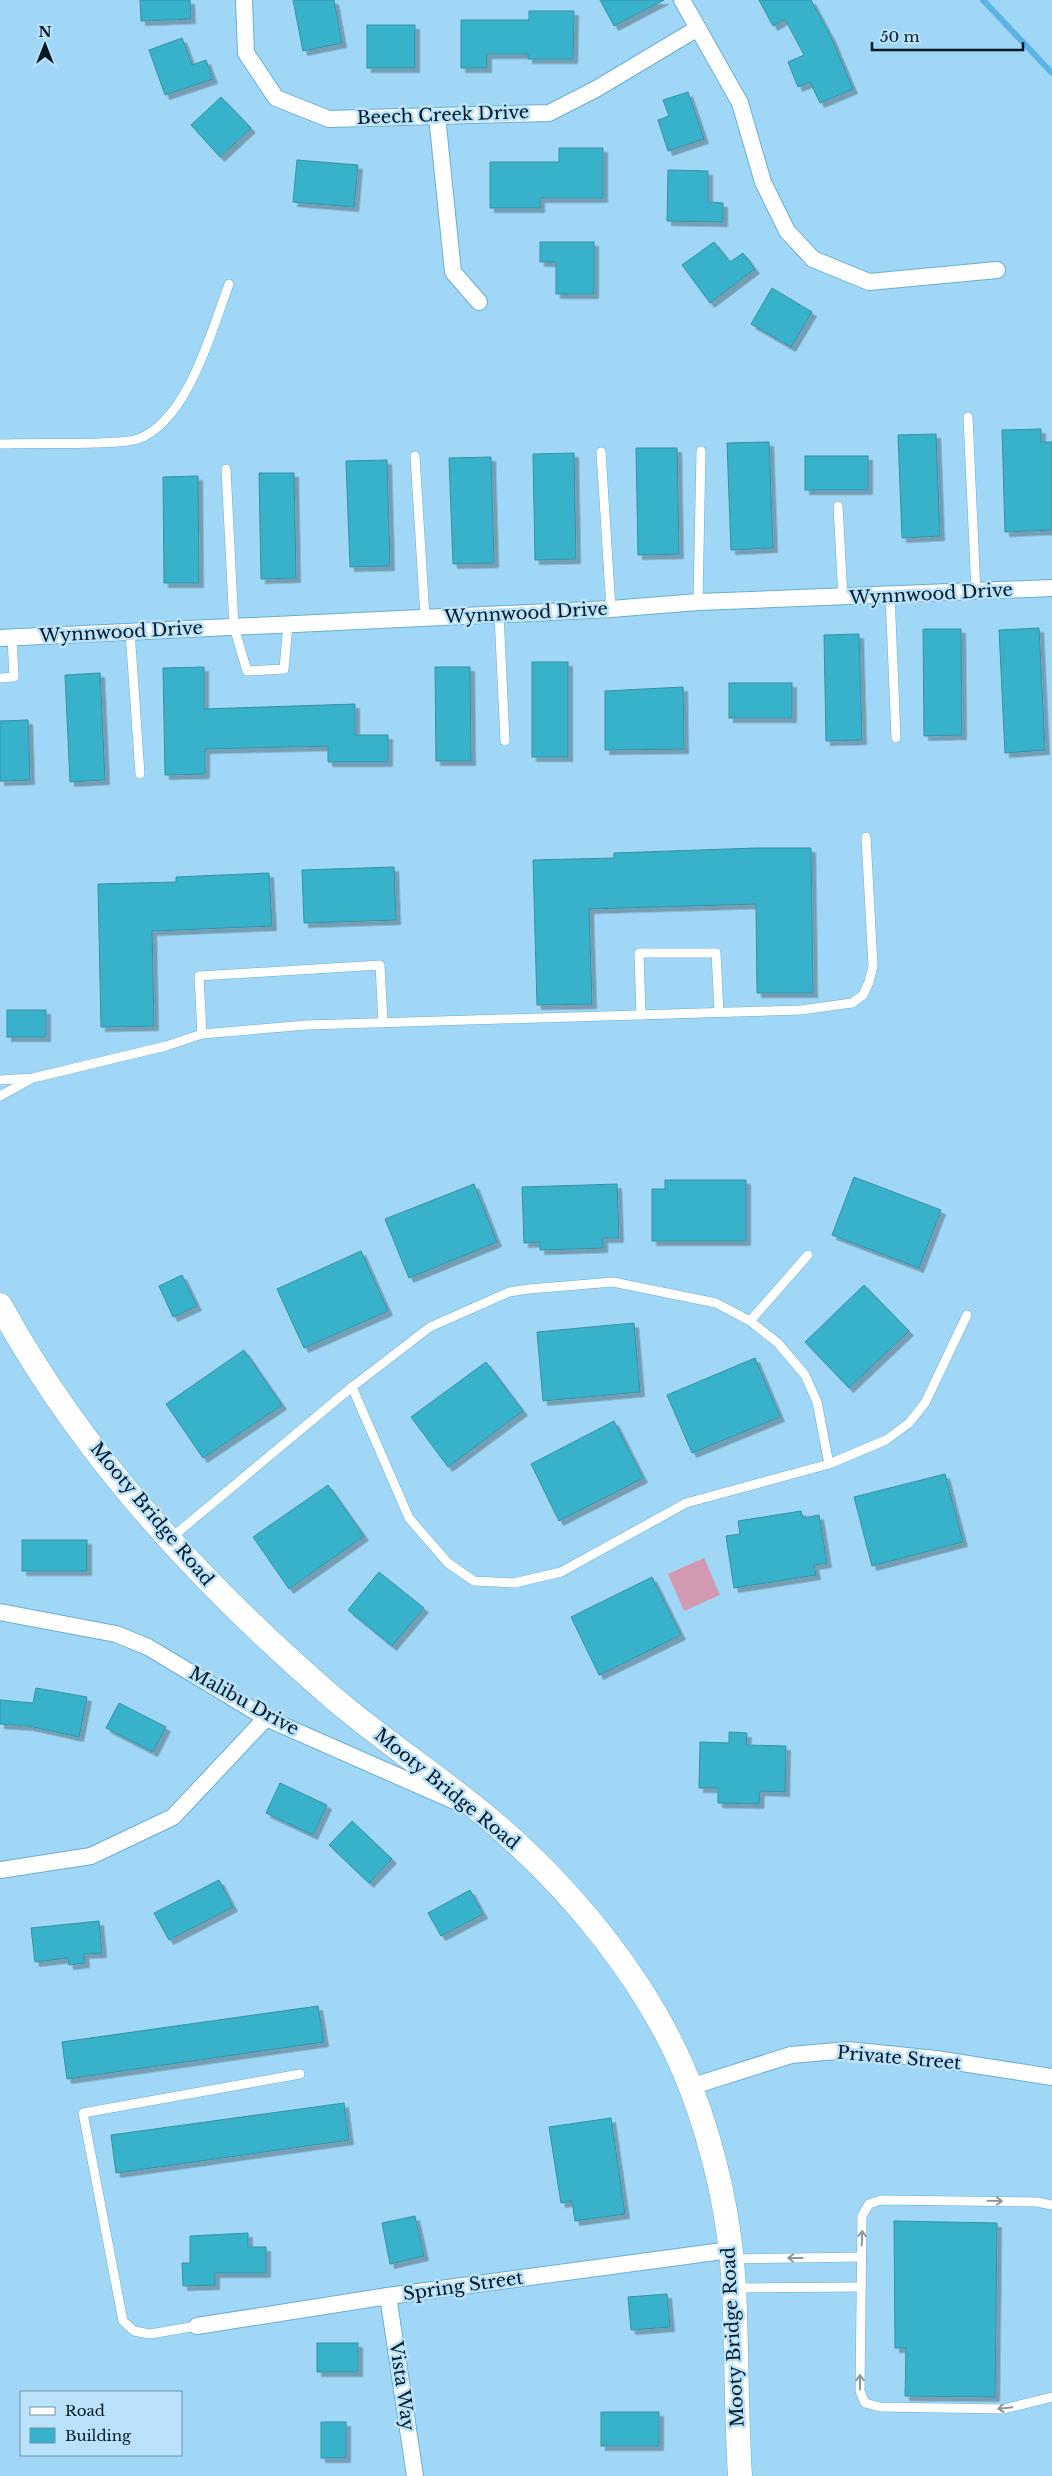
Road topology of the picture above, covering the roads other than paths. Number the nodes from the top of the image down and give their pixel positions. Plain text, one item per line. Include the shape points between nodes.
1 (244, 0) edge
2 (682, 0) edge
3 (698, 28) junction
4 (437, 116) junction
5 (997, 270) dead end
6 (229, 284) dead end
7 (480, 302) dead end
8 (968, 417) dead end
9 (0, 444) edge
10 (701, 451) dead end
11 (602, 452) dead end
12 (414, 456) dead end
13 (226, 469) dead end
14 (838, 506) dead end
15 (1052, 588) edge
16 (976, 592) junction
17 (890, 594) junction
18 (843, 598) junction
19 (698, 602) junction
20 (610, 609) junction
21 (499, 614) junction
22 (425, 618) junction
23 (288, 624) junction
24 (234, 626) junction
25 (130, 631) junction
26 (6, 637) edge
27 (0, 678) edge
28 (896, 738) dead end
29 (505, 741) dead end
30 (140, 774) dead end
31 (866, 837) dead end
32 (719, 1012) junction
33 (641, 1015) junction
34 (383, 1023) junction
35 (202, 1034) junction
36 (33, 1078) junction
37 (0, 1080) edge
38 (0, 1096) edge
39 (808, 1255) dead end
40 (0, 1305) edge
41 (967, 1315) dead end
42 (750, 1321) junction
43 (352, 1387) junction
44 (829, 1464) junction
45 (169, 1540) junction
46 (0, 1612) edge
47 (266, 1718) junction
48 (482, 1813) junction
49 (0, 1870) edge
50 (300, 2074) dead end
51 (1052, 2077) edge
52 (690, 2087) junction
53 (1052, 2205) edge
54 (731, 2254) junction
55 (861, 2257) junction
56 (860, 2287) junction
57 (734, 2288) junction
58 (388, 2296) junction
59 (197, 2326) joint
60 (1052, 2397) edge
61 (415, 2476) edge
62 (740, 2476) edge

1 - 4 street, Beech Creek Drive via 246,53 276,98 330,119
2 - 3 street
3 - 4 street, Beech Creek Drive via 596,89 549,112
3 - 5 street via 740,103 763,182 787,231 813,259 869,282
4 - 7 street via 453,272
6 - 9 lane via 192,379 174,409 148,434 117,442
8 - 16 lane
10 - 19 lane
11 - 20 lane
12 - 22 lane
13 - 24 lane
14 - 18 lane
15 - 16 street, Wynnwood Drive
16 - 17 street, Wynnwood Drive
17 - 18 street, Wynnwood Drive
17 - 28 lane
18 - 19 street, Wynnwood Drive
19 - 20 street, Wynnwood Drive
20 - 21 street, Wynnwood Drive
21 - 22 street, Wynnwood Drive
21 - 29 lane
22 - 23 street, Wynnwood Drive
23 - 24 street, Wynnwood Drive
23 - 24 lane via 284,669 247,671
24 - 25 street, Wynnwood Drive
25 - 26 street, Wynnwood Drive
25 - 30 lane
26 - 27 lane via 14,677
31 - 32 lane via 873,966 863,995 852,1004 801,1010
32 - 33 lane
32 - 33 lane via 716,953 639,953
33 - 34 lane
34 - 35 lane via 307,1025
34 - 35 lane via 380,965 199,976
35 - 36 lane via 166,1046
36 - 37 lane
36 - 38 lane
39 - 42 lane
40 - 45 main road, Mooty Bridge Road via 75,1422
41 - 44 lane via 925,1403 909,1423 886,1440
42 - 43 lane via 716,1303 612,1282 509,1292 430,1328
42 - 44 lane via 778,1343 805,1375 817,1402
43 - 44 lane via 409,1518 448,1563 474,1582 514,1584 561,1572 686,1503
43 - 45 lane
45 - 48 main road, Mooty Bridge Road via 242,1615 328,1693 394,1748
46 - 47 street, Malibu Drive via 116,1634 148,1648
47 - 48 street, Malibu Drive
47 - 49 street via 173,1817 91,1856
48 - 52 main road, Mooty Bridge Road via 534,1860 610,1946 656,2016
50 - 59 lane via 83,2113 123,2321 134,2331 150,2334
51 - 52 street, Private Street via 936,2059 848,2050 791,2055
52 - 54 main road, Mooty Bridge Road via 716,2172
55 -> 53 lane via 862,2216 870,2204 881,2200 1037,2202
55 -> 54 lane
54 - 57 main road, Mooty Bridge Road
54 - 58 street, Spring Street
55 - 56 lane
56 - 57 lane
60 -> 56 lane via 1004,2409 880,2407 865,2403 860,2391
57 - 62 main road, Mooty Bridge Road
58 - 59 street, Spring Street
58 - 61 street, Vista Way

